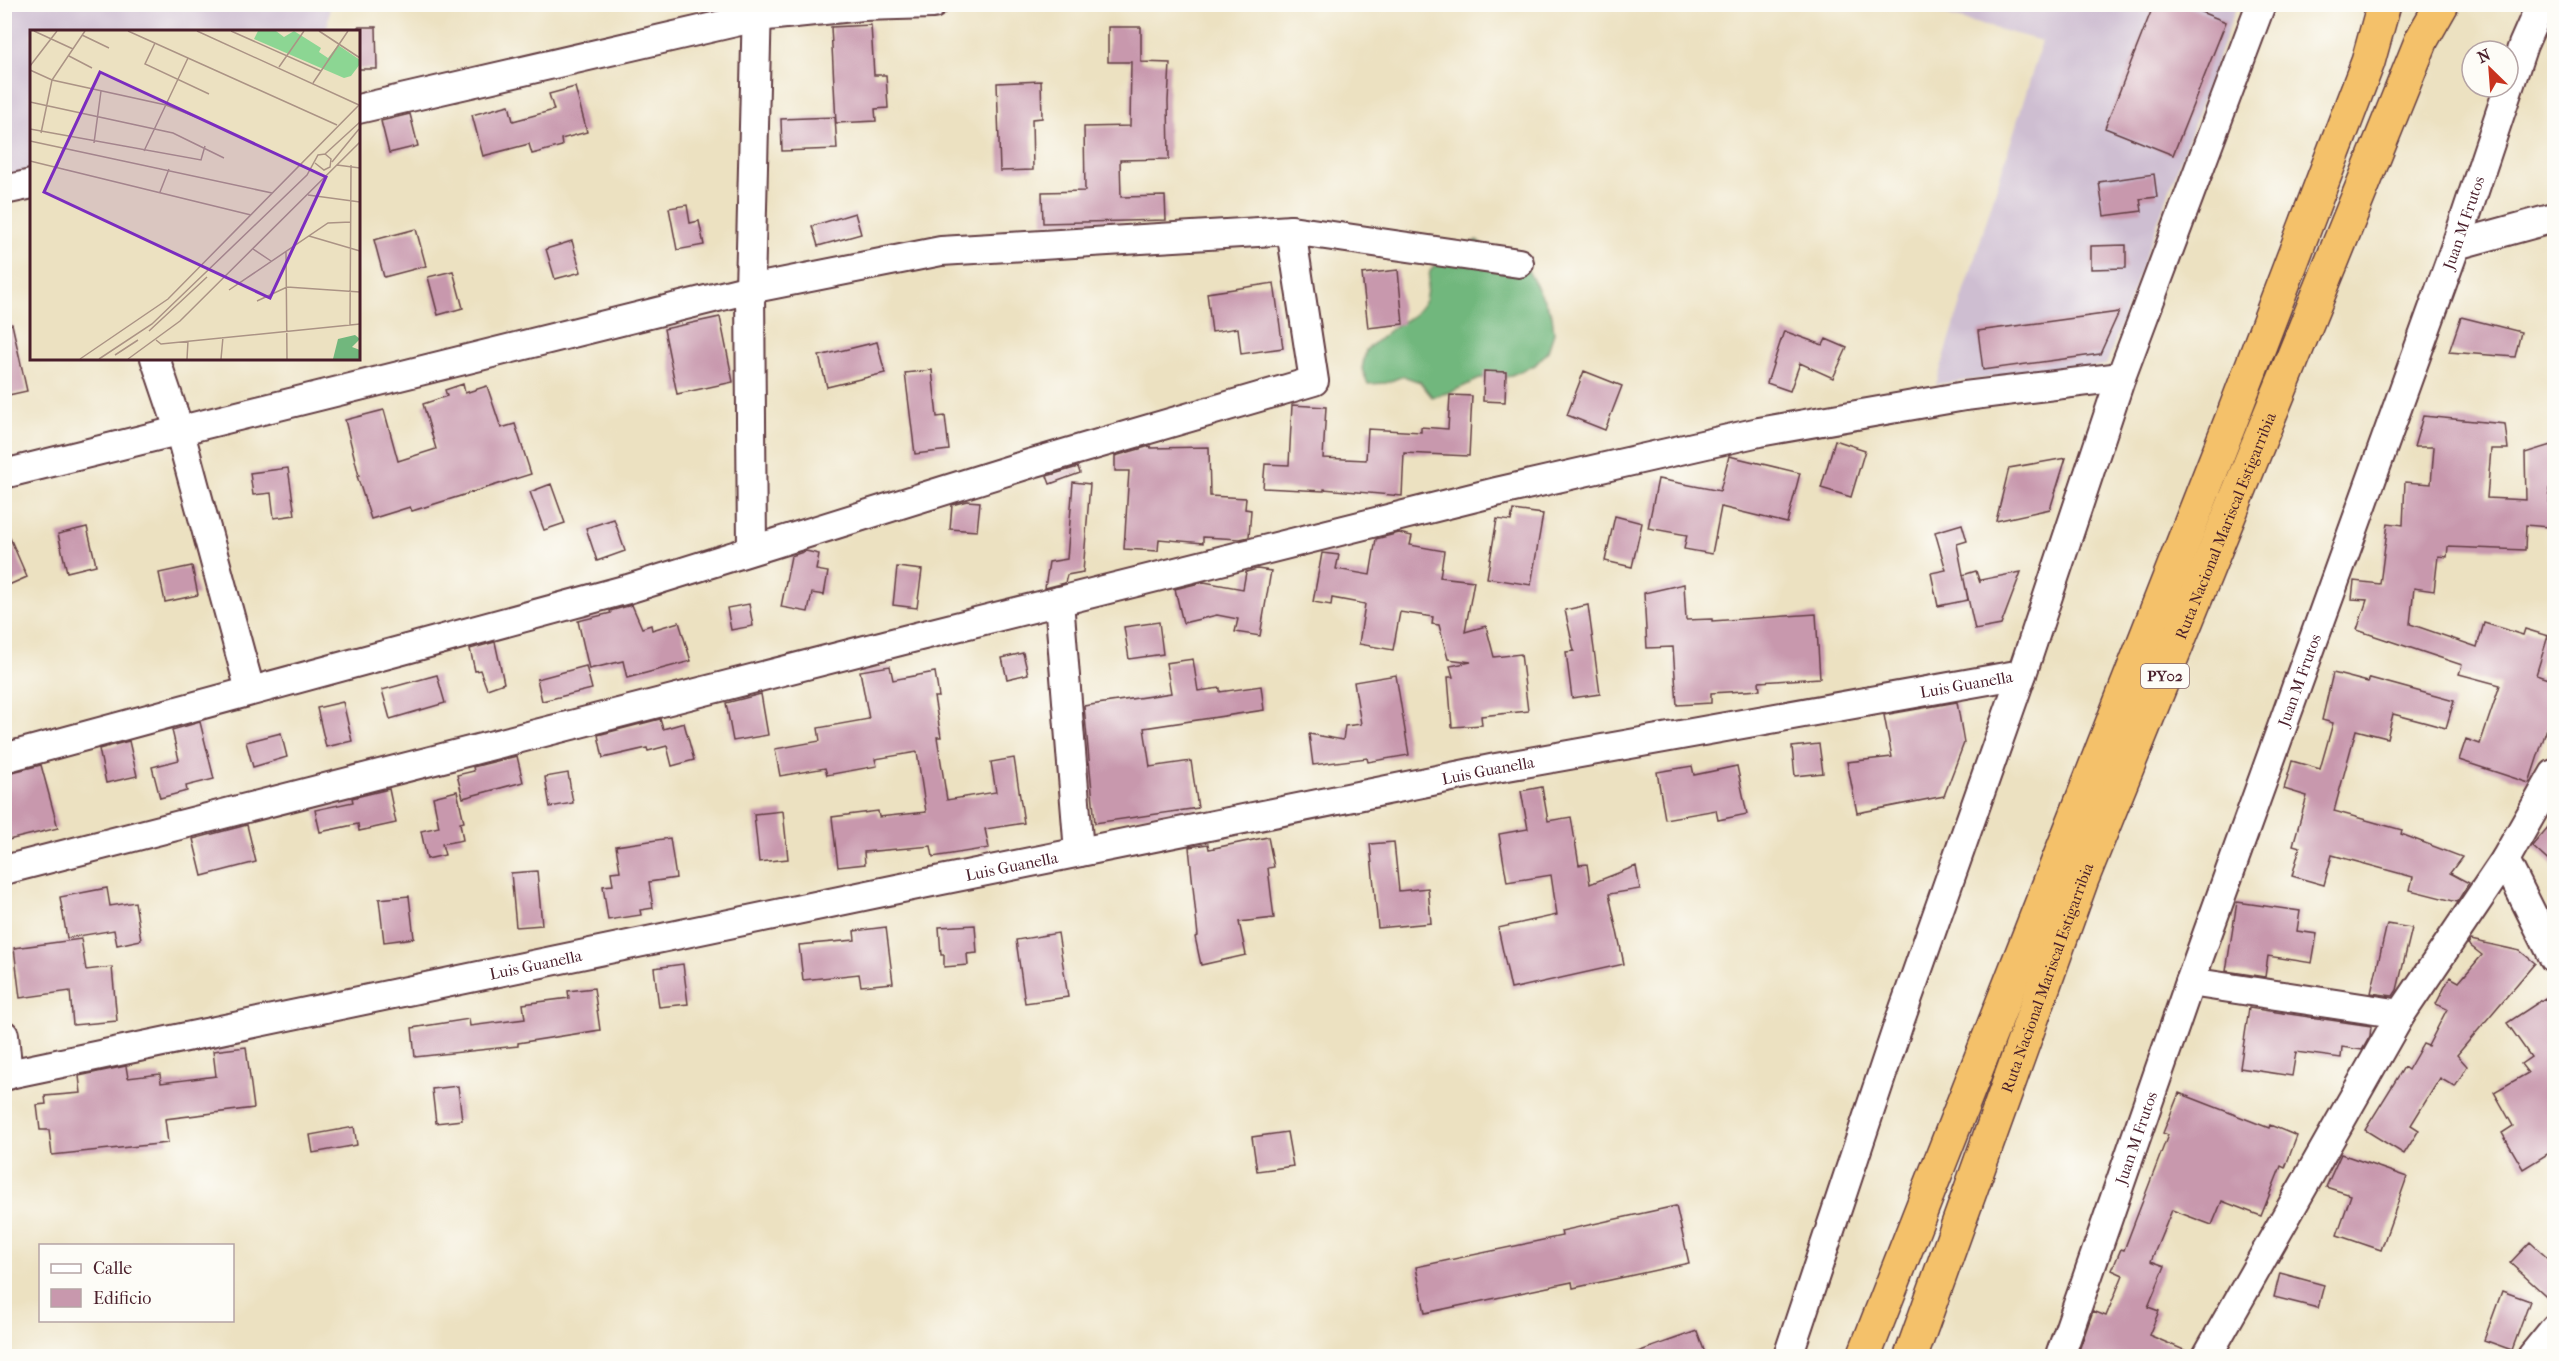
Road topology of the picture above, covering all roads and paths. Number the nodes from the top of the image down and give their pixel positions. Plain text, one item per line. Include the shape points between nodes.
1 (933, 4) edge
2 (2261, 4) edge
3 (2384, 4) edge
4 (2442, 4) edge
5 (2541, 4) edge
6 (757, 11) edge
7 (360, 109) edge
8 (30, 184) edge
9 (4, 190) edge
10 (2554, 218) edge
11 (1291, 230) junction
12 (2456, 244) junction
13 (1519, 263) dead end
14 (750, 289) junction
15 (156, 360) edge
16 (2121, 377) junction
17 (179, 429) junction
18 (4, 474) edge
19 (752, 549) junction
20 (1059, 601) junction
21 (2022, 674) junction
22 (250, 690) junction
23 (4, 758) edge
24 (2554, 774) edge
25 (1079, 852) junction
26 (2505, 860) junction
27 (4, 870) edge
28 (2554, 958) edge
29 (2190, 982) junction
30 (2402, 1014) junction
31 (4, 1035) edge
32 (6, 1075) edge
33 (2554, 1329) edge
34 (1788, 1356) edge
35 (1864, 1356) edge
36 (1911, 1356) edge
37 (2060, 1356) edge
38 (2207, 1356) edge
39 (2532, 1356) edge

1 - 6 street
2 - 16 street
3 - 35 highway, Ruta Nacional Mariscal Estigarribia / PY02 via 2368,62 2232,418
4 - 36 highway, Ruta Nacional Mariscal Estigarribia / PY02 via 2422,39 2082,879
5 - 12 street, Juan M Frutos via 2523,45
6 - 7 street
6 - 14 street
8 - 9 street
10 - 12 street
11 - 13 street
11 - 14 street via 942,251
11 - 19 street via 1314,381
12 - 29 street, Juan M Frutos
14 - 17 street
14 - 19 street
15 - 17 street
16 - 20 street via 1965,396 1759,432 1497,492
16 - 21 street
17 - 18 street
17 - 22 street
19 - 22 street via 628,589
20 - 25 street
20 - 27 street
21 - 25 street, Luis Guanella via 1496,768
21 - 34 street via 1899,1023
22 - 23 street
24 - 26 street
25 - 32 street, Luis Guanella
26 - 28 street
26 - 30 street
29 - 30 street
29 - 37 street, Juan M Frutos
30 - 38 street
31 - 32 street
33 - 39 street

